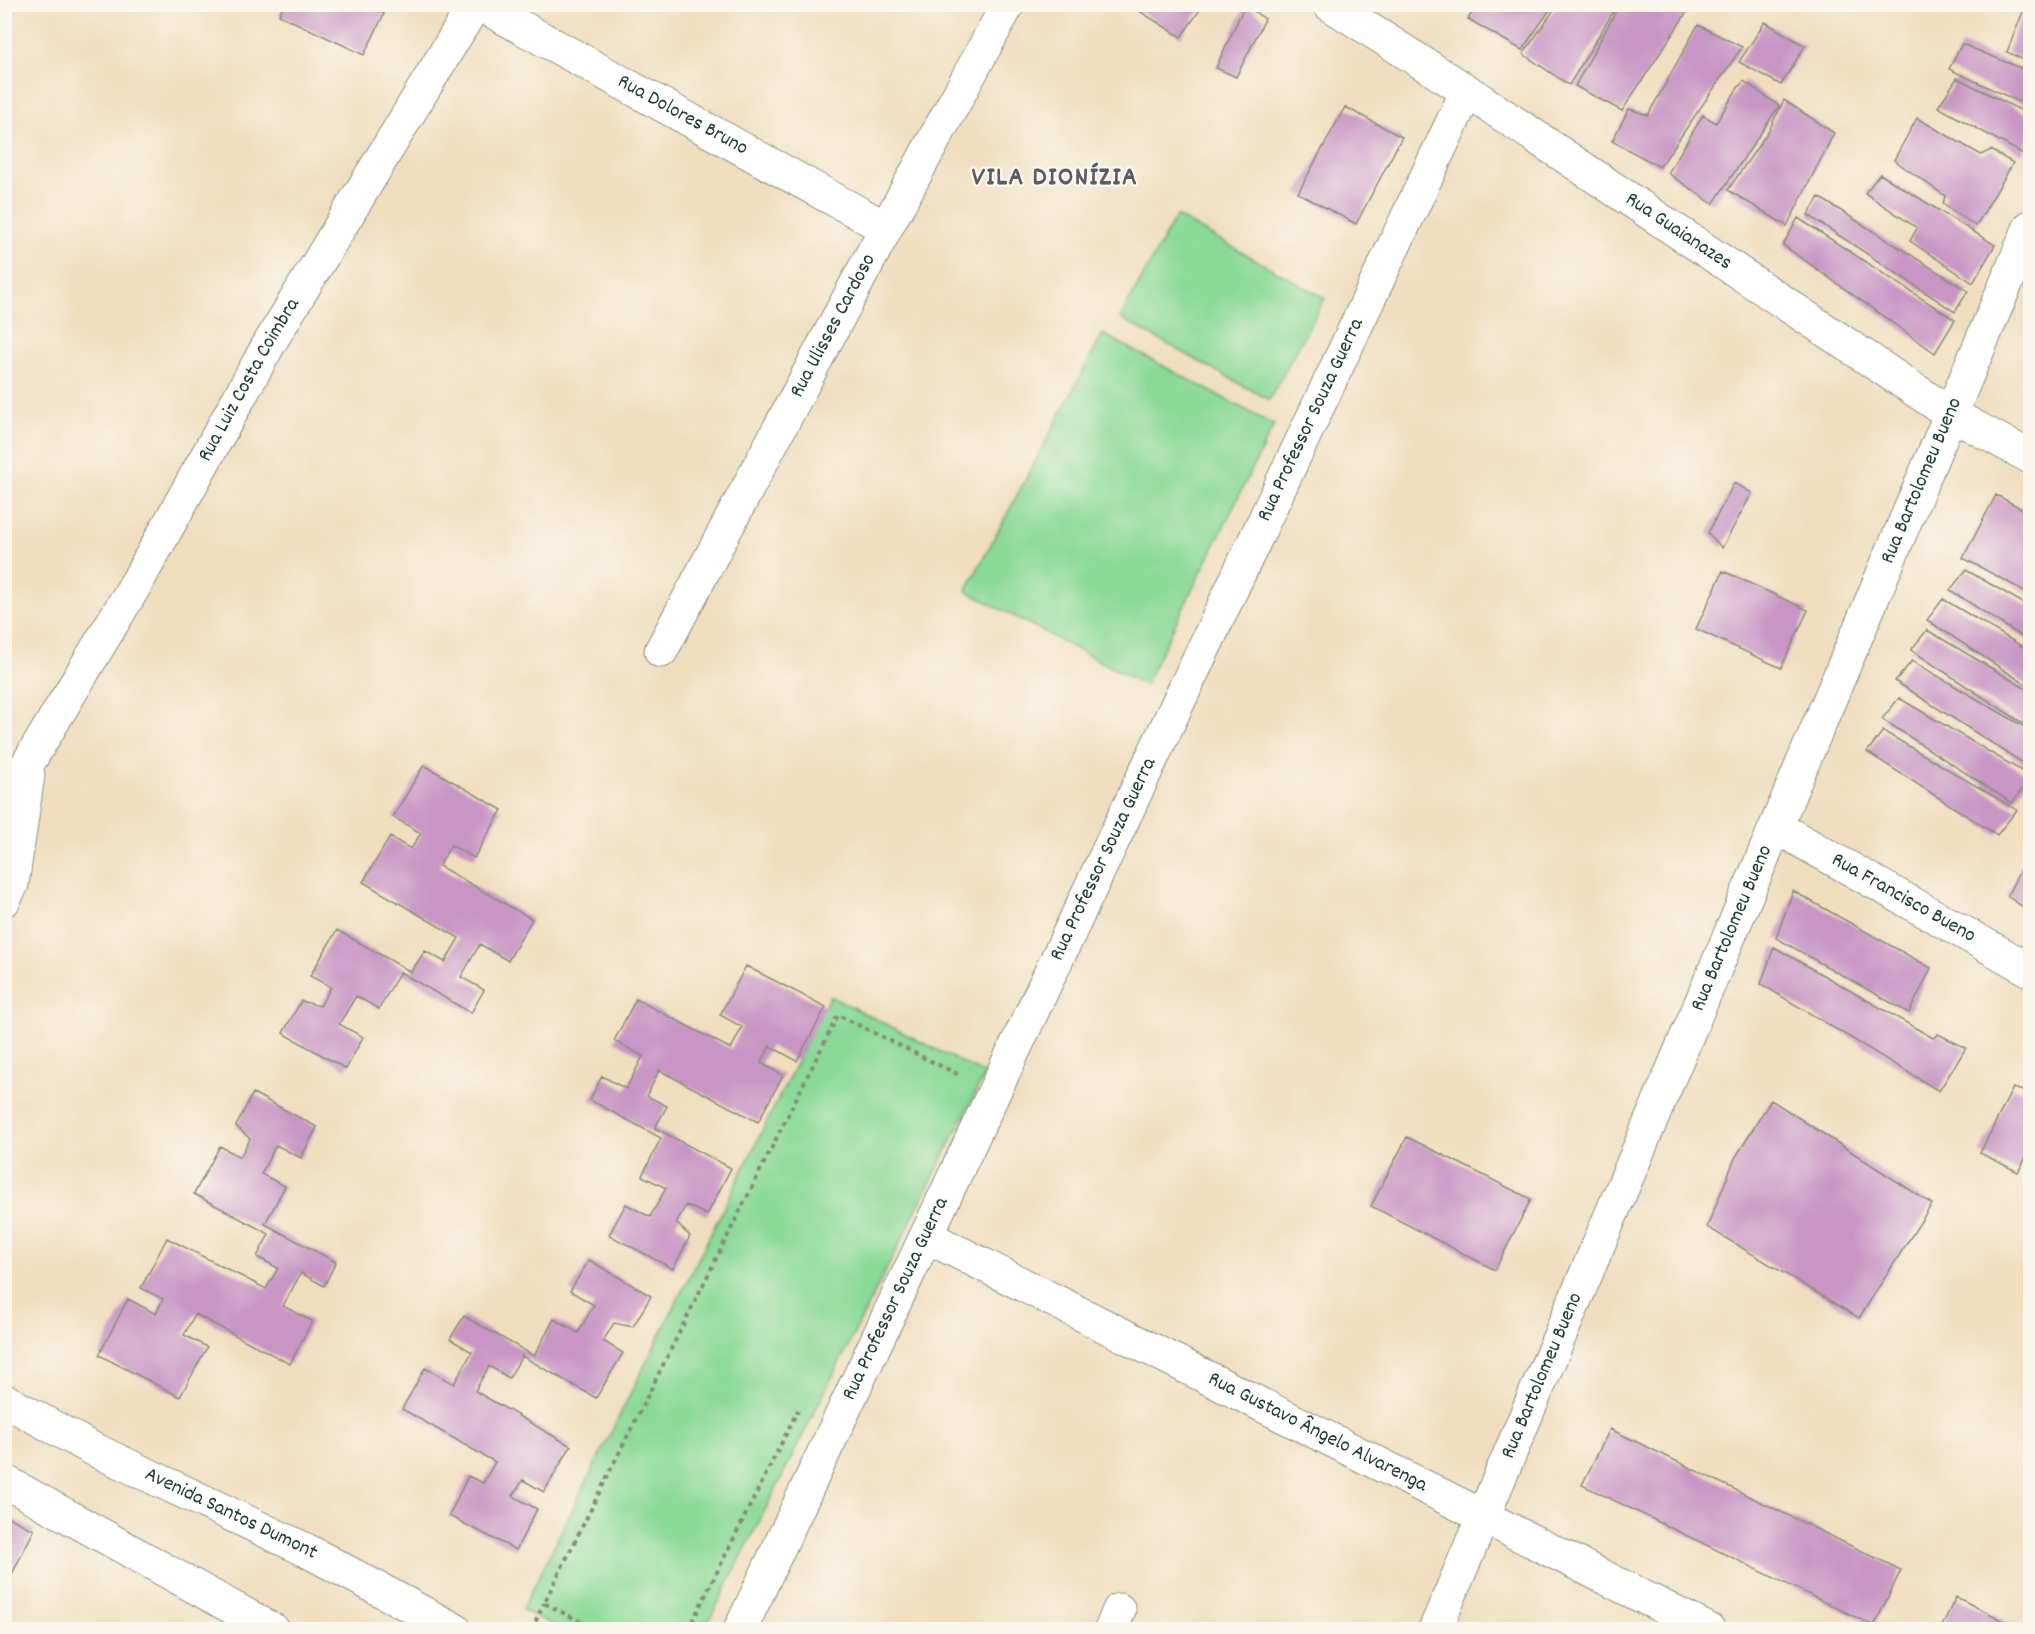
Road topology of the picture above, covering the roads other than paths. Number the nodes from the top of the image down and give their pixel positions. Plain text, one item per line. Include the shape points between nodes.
1 (477, 4) edge
2 (1008, 4) edge
3 (1329, 4) edge
4 (1467, 91) junction
5 (2031, 227) edge
6 (886, 228) junction
7 (1951, 414) junction
8 (2031, 457) edge
9 (661, 651) dead end
10 (30, 761) junction
11 (4, 803) edge
12 (1776, 827) junction
13 (7, 880) edge
14 (2031, 970) edge
15 (926, 1236) junction
16 (4, 1400) edge
17 (4, 1481) edge
18 (1482, 1517) junction
19 (273, 1629) edge
20 (455, 1629) edge
21 (740, 1629) edge
22 (1435, 1629) edge
23 (1709, 1629) edge

1 - 6 street, Rua Dolores Bruno
1 - 10 street, Rua Luiz Costa Coimbra via 269,344 137,582
2 - 6 street, Rua Ulisses Cardoso
3 - 4 street, Rua Guaianazes
4 - 7 street, Rua Guaianazes
4 - 15 street, Rua Professor Souza Guerra
5 - 7 street, Rua Bartolomeu Bueno
6 - 9 street, Rua Ulisses Cardoso
7 - 8 street, Rua Guaianazes
7 - 12 street, Rua Bartolomeu Bueno
10 - 11 street, Rua Luiz Costa Coimbra
10 - 13 street, Rua Luiz Costa Coimbra
12 - 14 street, Rua Francisco Bueno
12 - 18 street, Rua Bartolomeu Bueno
15 - 18 street, Rua Gustavo Ângelo Alvarenga
15 - 21 street, Rua Professor Souza Guerra
16 - 20 street, Avenida Santos Dumont via 91,1448 306,1550
17 - 19 street
18 - 22 street, Rua Bartolomeu Bueno
18 - 23 street, Rua Gustavo Ângelo Alvarenga

